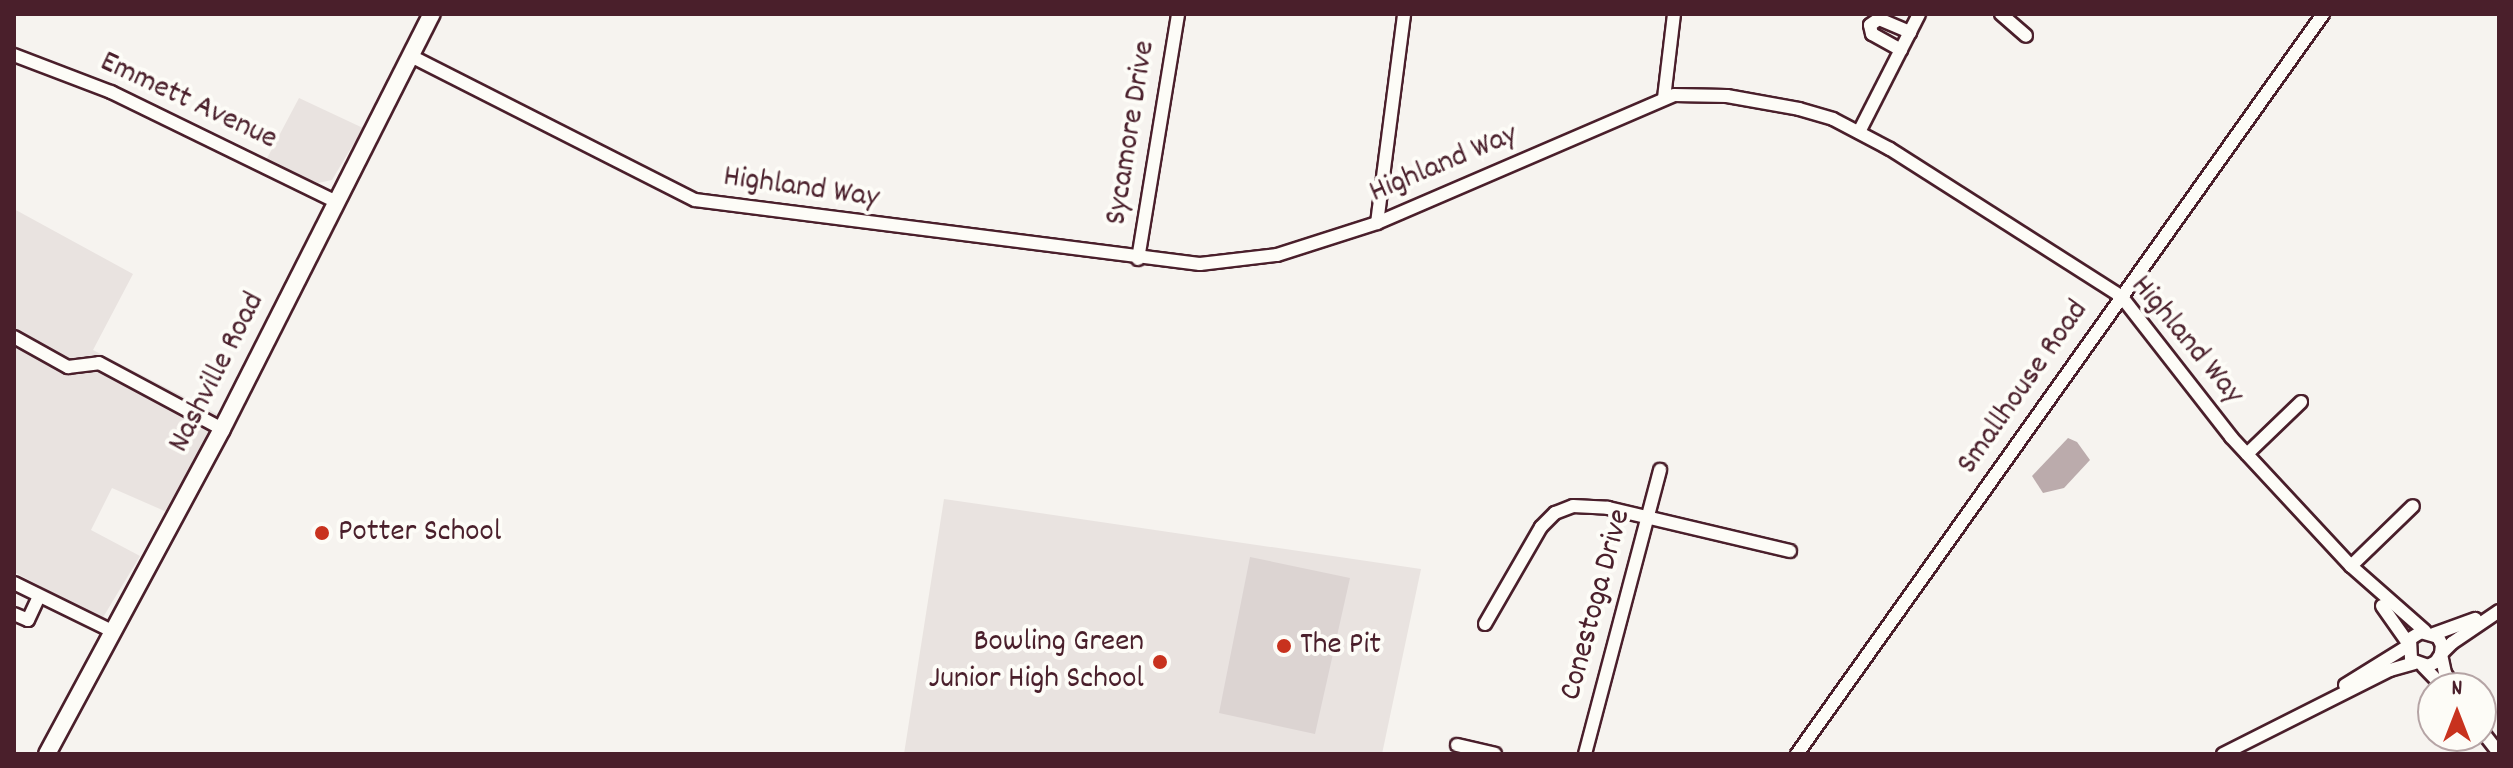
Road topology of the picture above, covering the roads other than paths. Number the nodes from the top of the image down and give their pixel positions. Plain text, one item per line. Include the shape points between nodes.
1 (432, 14) edge
2 (1178, 14) edge
3 (1404, 14) edge
4 (1674, 14) edge
5 (1919, 14) edge
6 (2001, 14) edge
7 (2323, 14) edge
8 (1910, 32) junction
9 (2026, 36) dead end
10 (1901, 50) junction
11 (14, 55) edge
12 (411, 56) junction
13 (1664, 98) junction
14 (1859, 132) junction
15 (337, 202) junction
16 (1377, 223) junction
17 (1138, 259) junction
18 (2121, 296) junction
19 (14, 337) edge
20 (2301, 402) dead end
21 (222, 429) junction
22 (2247, 454) junction
23 (1660, 470) dead end
24 (2413, 506) dead end
25 (1647, 519) junction
26 (1790, 551) dead end
27 (2351, 566) junction
28 (14, 583) edge
29 (39, 596) junction
30 (2499, 608) edge
31 (14, 614) edge
32 (1485, 624) dead end
33 (114, 632) junction
34 (2430, 633) junction
35 (2408, 644) junction
36 (2441, 654) junction
37 (2419, 664) junction
38 (2427, 672) edge
39 (2448, 672) edge
40 (2267, 732) junction
41 (1457, 745) dead end
42 (47, 754) edge
43 (1495, 754) edge
44 (1585, 754) edge
45 (1797, 754) edge
46 (2223, 754) edge

1 - 12 main road, Nashville Road
2 - 17 street, Sycamore Drive
3 - 16 street
4 - 13 street
5 - 8 street
6 - 9 street
7 - 18 street, Smallhouse Road
8 - 10 street
8 - 10 street via 1879,19 1870,25 1872,34
10 - 14 street
11 - 15 street, Emmett Avenue via 111,92
12 - 15 main road, Nashville Road
12 - 17 street, Highland Way via 695,200
13 - 14 street, Highland Way via 1700,93 1770,102
13 - 16 street, Highland Way
14 - 18 street, Highland Way
15 - 21 main road, Nashville Road
16 - 17 street, Highland Way via 1246,262
18 - 22 street, Highland Way
18 - 45 street, Smallhouse Road
19 - 21 street via 68,367 99,363
20 - 22 street
21 - 33 main road, Nashville Road
22 - 27 street, Highland Way
23 - 25 street, Conestoga Drive
24 - 27 street
25 - 26 street
25 - 32 street via 1599,507 1569,507 1541,527
25 - 44 street, Conestoga Drive
27 - 34 street, Highland Way
27 - 35 street, Highland Way
28 - 29 street
29 - 31 street via 28,620
29 - 33 street
30 - 34 street via 2452,631
30 - 36 street
33 - 42 main road, Nashville Road
34 - 35 street
34 - 36 street
35 - 37 street, Highland Way
35 - 40 street
36 - 37 street
36 - 39 street
37 - 38 street
37 - 40 street
40 - 46 street
41 - 43 street

